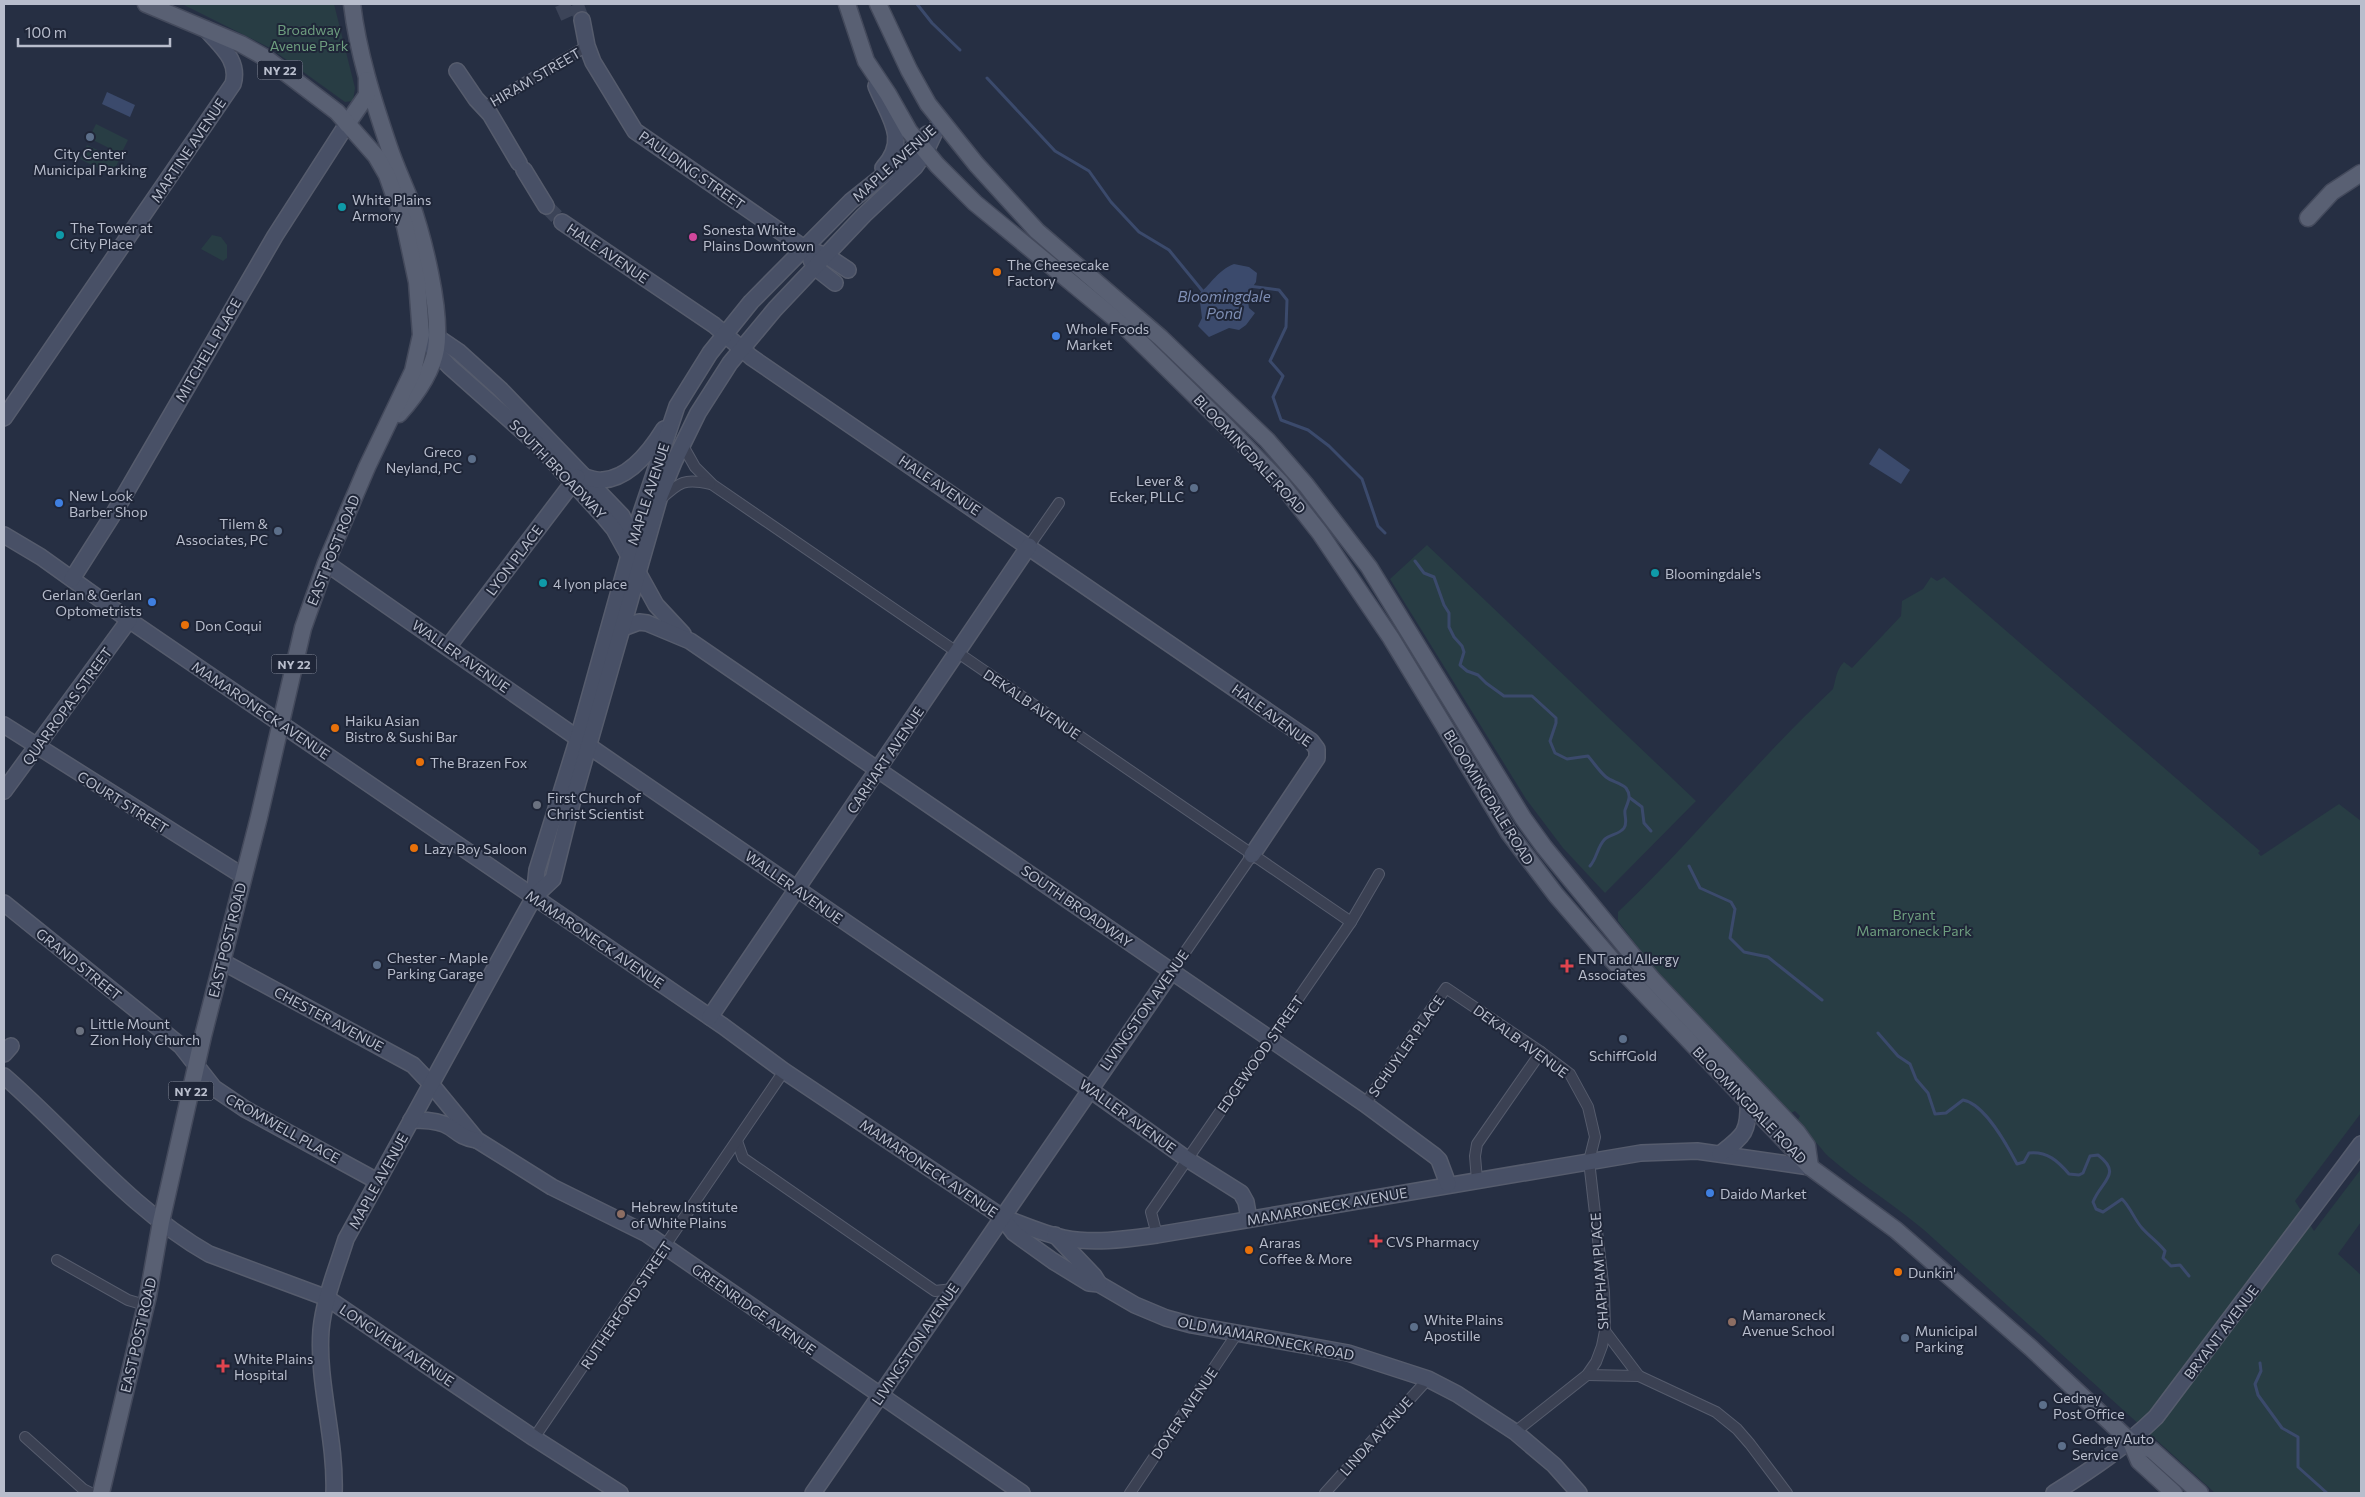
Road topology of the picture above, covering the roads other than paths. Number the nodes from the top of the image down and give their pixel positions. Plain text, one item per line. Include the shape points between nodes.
1 (146, 4) edge
2 (344, 4) edge
3 (352, 4) edge
4 (847, 4) edge
5 (878, 4) edge
6 (884, 4) edge
7 (577, 22) tunnel mouth
8 (206, 29) junction
9 (356, 34) junction
10 (896, 38) junction
11 (587, 46) junction
12 (866, 61) junction
13 (365, 70) junction
14 (457, 71) dead end
15 (484, 107) junction
16 (940, 121) junction
17 (347, 124) junction
18 (922, 147) junction
19 (2361, 173) edge
20 (851, 201) junction
21 (546, 206) tunnel mouth
22 (2308, 218) dead end
23 (562, 222) tunnel mouth
24 (804, 248) junction
25 (827, 256) junction
26 (816, 268) junction
27 (848, 270) dead end
28 (835, 283) dead end
29 (724, 334) junction
30 (431, 341) junction
31 (741, 348) junction
32 (677, 406) junction
33 (4, 418) edge
34 (682, 444) junction
35 (579, 478) junction
36 (713, 485) junction
37 (659, 502) junction
38 (1059, 503) dead end
39 (4, 535) edge
40 (633, 539) junction
41 (1029, 546) junction
42 (628, 556) junction
43 (326, 562) junction
44 (638, 573) junction
45 (72, 579) junction
46 (129, 620) junction
47 (623, 628) junction
48 (690, 641) junction
49 (448, 647) junction
50 (958, 653) junction
51 (281, 723) junction
52 (4, 725) edge
53 (584, 742) junction
54 (36, 747) junction
55 (1317, 748) joint
56 (878, 769) junction
57 (4, 791) edge
58 (1252, 855) junction
59 (1379, 874) dead end
60 (243, 876) junction
61 (797, 889) junction
62 (534, 897) junction
63 (4, 903) edge
64 (1351, 922) junction
65 (223, 962) junction
66 (1172, 971) junction
67 (1446, 988) joint
68 (710, 1017) junction
69 (1270, 1038) junction
70 (1541, 1052) junction
71 (196, 1066) junction
72 (784, 1071) junction
73 (4, 1076) edge
74 (431, 1084) junction
75 (1089, 1088) junction
76 (1748, 1103) junction
77 (1365, 1104) junction
78 (411, 1120) junction
79 (445, 1124) junction
80 (477, 1140) junction
81 (737, 1141) junction
82 (2361, 1144) edge
83 (1720, 1154) junction
84 (1187, 1159) junction
85 (1589, 1161) junction
86 (1810, 1166) junction
87 (1477, 1180) junction
88 (377, 1181) junction
89 (1448, 1184) junction
90 (1002, 1217) junction
91 (1249, 1219) junction
92 (161, 1222) junction
93 (1055, 1235) junction
94 (1157, 1235) junction
95 (666, 1247) junction
96 (57, 1260) dead end
97 (1099, 1284) junction
98 (953, 1289) junction
99 (328, 1298) junction
100 (145, 1305) junction
101 (1605, 1331) junction
102 (1238, 1332) junction
103 (1587, 1375) junction
104 (1639, 1376) junction
105 (1428, 1379) junction
106 (880, 1396) junction
107 (1515, 1432) junction
108 (25, 1437) dead end
109 (534, 1438) junction
110 (2131, 1442) junction
111 (2060, 1490) edge
112 (91, 1493) edge
113 (101, 1493) edge
114 (334, 1493) edge
115 (620, 1493) edge
116 (813, 1493) edge
117 (1022, 1493) edge
118 (1130, 1493) edge
119 (1325, 1493) edge
120 (1579, 1493) edge
121 (1787, 1493) edge
122 (2174, 1493) edge
123 (2200, 1493) edge

1 - 8 main road, NY 22
2 - 9 main road, NY 22
3 - 9 main road
4 - 12 main road, BLOOMINGDALE ROAD
5 - 10 main road, BLOOMINGDALE ROAD
6 - 10 main road
7 - 11 street, PAULDING STREET
8 - 17 main road, NY 22 via 266,58 337,112
8 - 33 street, MARTINE AVENUE via 233,62 233,84
9 - 13 main road, NY 22
10 - 16 main road, BLOOMINGDALE ROAD via 909,70
11 - 15 street, HIRAM STREET
11 - 24 street, PAULDING STREET via 608,89 635,131
12 - 18 main road, BLOOMINGDALE ROAD
12 - 20 street via 895,126 897,142 886,165
13 - 17 main road via 367,94
13 - 30 main road, NY 22 via 415,217 432,290
14 - 15 street
15 - 21 street
16 - 18 street, MAPLE AVENUE
16 - 86 main road, BLOOMINGDALE ROAD via 1037,231 1167,344 1267,440 1306,485 1385,591 1523,818 1652,979 1797,1132 1807,1146
17 - 30 main road, NY 22 via 376,156 397,201
17 - 45 street, MITCHELL PLACE via 274,236 114,513
18 - 20 street, MAPLE AVENUE
18 - 25 street, MAPLE AVENUE via 915,167 864,215
18 - 76 main road, BLOOMINGDALE ROAD via 976,203 1145,346 1280,482 1320,533 1391,638 1529,861 1613,961
19 - 22 main road via 2332,192
20 - 24 street, MAPLE AVENUE
23 - 29 street, HALE AVENUE
24 - 25 street, PAULDING STREET
24 - 26 street, PAULDING STREET
24 - 29 street, MAPLE AVENUE
25 - 26 street, MAPLE AVENUE
25 - 27 street, PAULDING STREET
26 - 28 street, PAULDING STREET
26 - 31 street, MAPLE AVENUE
29 - 31 street, HALE AVENUE
29 - 32 street, MAPLE AVENUE
30 - 35 street, SOUTH BROADWAY via 459,352 502,390
30 - 43 main road, EAST POST ROAD / NY 22 via 417,359
31 - 34 street, MAPLE AVENUE
31 - 41 street, HALE AVENUE
32 - 35 street via 648,452 624,473 604,480
32 - 40 street, MAPLE AVENUE
34 - 36 street, DEKALB AVENUE via 695,467
34 - 37 street, MAPLE AVENUE
35 - 40 street, SOUTH BROADWAY via 622,516
35 - 42 street, SOUTH BROADWAY via 614,529
35 - 49 street, LYON PLACE
36 - 37 street, DEKALB AVENUE via 685,482 674,487
36 - 50 street, DEKALB AVENUE
37 - 44 street, MAPLE AVENUE
38 - 41 street, CARHART AVENUE
39 - 45 street, MAMARONECK AVENUE
40 - 42 street, MAPLE AVENUE
40 - 44 street, SOUTH BROADWAY
41 - 50 street, CARHART AVENUE
41 - 55 street, HALE AVENUE via 1296,729
42 - 44 street, SOUTH BROADWAY
42 - 53 street, MAPLE AVENUE
43 - 49 street, WALLER AVENUE
43 - 51 main road, EAST POST ROAD / NY 22 via 303,628
44 - 47 street, MAPLE AVENUE
44 - 48 street, SOUTH BROADWAY via 656,605
45 - 46 street, MAMARONECK AVENUE
46 - 51 street, MAMARONECK AVENUE
46 - 54 street, QUARROPAS STREET
47 - 48 street, SOUTH BROADWAY via 646,623
47 - 53 street, MAPLE AVENUE
48 - 56 street, SOUTH BROADWAY
49 - 53 street, WALLER AVENUE
50 - 56 street, CARHART AVENUE
50 - 58 street, DEKALB AVENUE
51 - 60 main road, EAST POST ROAD / NY 22
51 - 62 street, MAMARONECK AVENUE
52 - 54 street, COURT STREET
53 - 61 street, WALLER AVENUE
53 - 62 street, MAPLE AVENUE via 537,870
54 - 57 street, QUARROPAS STREET
54 - 60 street, COURT STREET
55 - 58 street, LIVINGSTON AVENUE via 1317,758
56 - 61 street, CARHART AVENUE
56 - 66 street, SOUTH BROADWAY
58 - 64 street, DEKALB AVENUE
58 - 66 street, LIVINGSTON AVENUE
59 - 64 street, EDGEWOOD STREET
60 - 65 main road, EAST POST ROAD / NY 22
61 - 68 street, CARHART AVENUE
61 - 75 street, WALLER AVENUE
62 - 68 street, MAMARONECK AVENUE
62 - 74 street, MAPLE AVENUE
63 - 71 street, GRAND STREET via 180,1046
64 - 69 street, EDGEWOOD STREET
65 - 71 main road, EAST POST ROAD / NY 22
65 - 74 street, CHESTER AVENUE via 413,1065
66 - 69 street, SOUTH BROADWAY
66 - 75 street, LIVINGSTON AVENUE
67 - 70 street, DEKALB AVENUE
67 - 77 street, SCHUYLER PLACE
68 - 72 street, MAMARONECK AVENUE
69 - 77 street, SOUTH BROADWAY
69 - 84 street, EDGEWOOD STREET
70 - 85 street, DEKALB AVENUE via 1570,1074 1588,1107 1595,1137
70 - 87 street via 1477,1144 1474,1156
71 - 88 street, CROMWELL PLACE via 214,1088 245,1110
71 - 92 main road, EAST POST ROAD / NY 22
72 - 81 street, RUTHERFORD STREET
72 - 90 street, MAMARONECK AVENUE
73 - 92 street, LONGVIEW AVENUE
74 - 78 street, MAPLE AVENUE
74 - 79 street, GREENRIDGE AVENUE via 435,1108
74 - 80 street, GREENRIDGE AVENUE
75 - 84 street, WALLER AVENUE
75 - 90 street, LIVINGSTON AVENUE
76 - 83 street via 1746,1131
76 - 86 main road, BLOOMINGDALE ROAD
77 - 89 street, SOUTH BROADWAY via 1440,1160
78 - 79 street, GREENRIDGE AVENUE
78 - 88 street, MAPLE AVENUE
79 - 80 street, GREENRIDGE AVENUE via 461,1137
80 - 95 street, GREENRIDGE AVENUE via 552,1187 613,1216
81 - 95 street, RUTHERFORD STREET
81 - 98 street via 743,1158 934,1291
82 - 110 street, BRYANT AVENUE via 2156,1417
83 - 85 street, MAMARONECK AVENUE via 1666,1151
83 - 86 street, MAMARONECK AVENUE
84 - 91 street, WALLER AVENUE via 1241,1193
84 - 94 street, EDGEWOOD STREET via 1151,1212
85 - 87 street, MAMARONECK AVENUE
85 - 101 street, SHAPHAM PLACE via 1604,1292
86 - 110 main road via 1896,1230 2031,1348
87 - 89 street, MAMARONECK AVENUE
88 - 99 street, MAPLE AVENUE via 346,1239
89 - 91 street, MAMARONECK AVENUE
90 - 93 street, MAMARONECK AVENUE
90 - 97 street, OLD MAMARONECK ROAD via 1014,1233 1045,1255 1089,1282
90 - 98 street, LIVINGSTON AVENUE
91 - 94 street, MAMARONECK AVENUE
92 - 99 street, LONGVIEW AVENUE via 209,1254
92 - 100 main road, EAST POST ROAD / NY 22
93 - 94 street, MAMARONECK AVENUE via 1098,1241
93 - 97 street, OLD MAMARONECK ROAD
95 - 106 street, GREENRIDGE AVENUE
95 - 109 street, RUTHERFORD STREET
96 - 100 street via 128,1300
97 - 102 street, OLD MAMARONECK ROAD via 1166,1318
98 - 106 street, LIVINGSTON AVENUE
99 - 109 street, LONGVIEW AVENUE
99 - 114 street, MAPLE AVENUE via 320,1348 333,1448
100 - 113 main road, EAST POST ROAD / NY 22
101 - 103 street, SHAPHAM PLACE via 1596,1362
101 - 104 street
102 - 105 street, OLD MAMARONECK ROAD via 1348,1353
102 - 118 street, DOYER AVENUE
103 - 104 street
103 - 107 street, SHAPHAM PLACE
104 - 121 street via 1726,1419 1750,1444
105 - 107 street, OLD MAMARONECK ROAD
105 - 119 street, LINDA AVENUE
106 - 116 street, LIVINGSTON AVENUE
106 - 117 street, GREENRIDGE AVENUE
107 - 120 street, OLD MAMARONECK ROAD via 1554,1465
108 - 112 street via 82,1489
109 - 115 street, LONGVIEW AVENUE
110 - 111 street, BRYANT AVENUE
110 - 122 main road via 2139,1461
110 - 123 main road via 2152,1450

